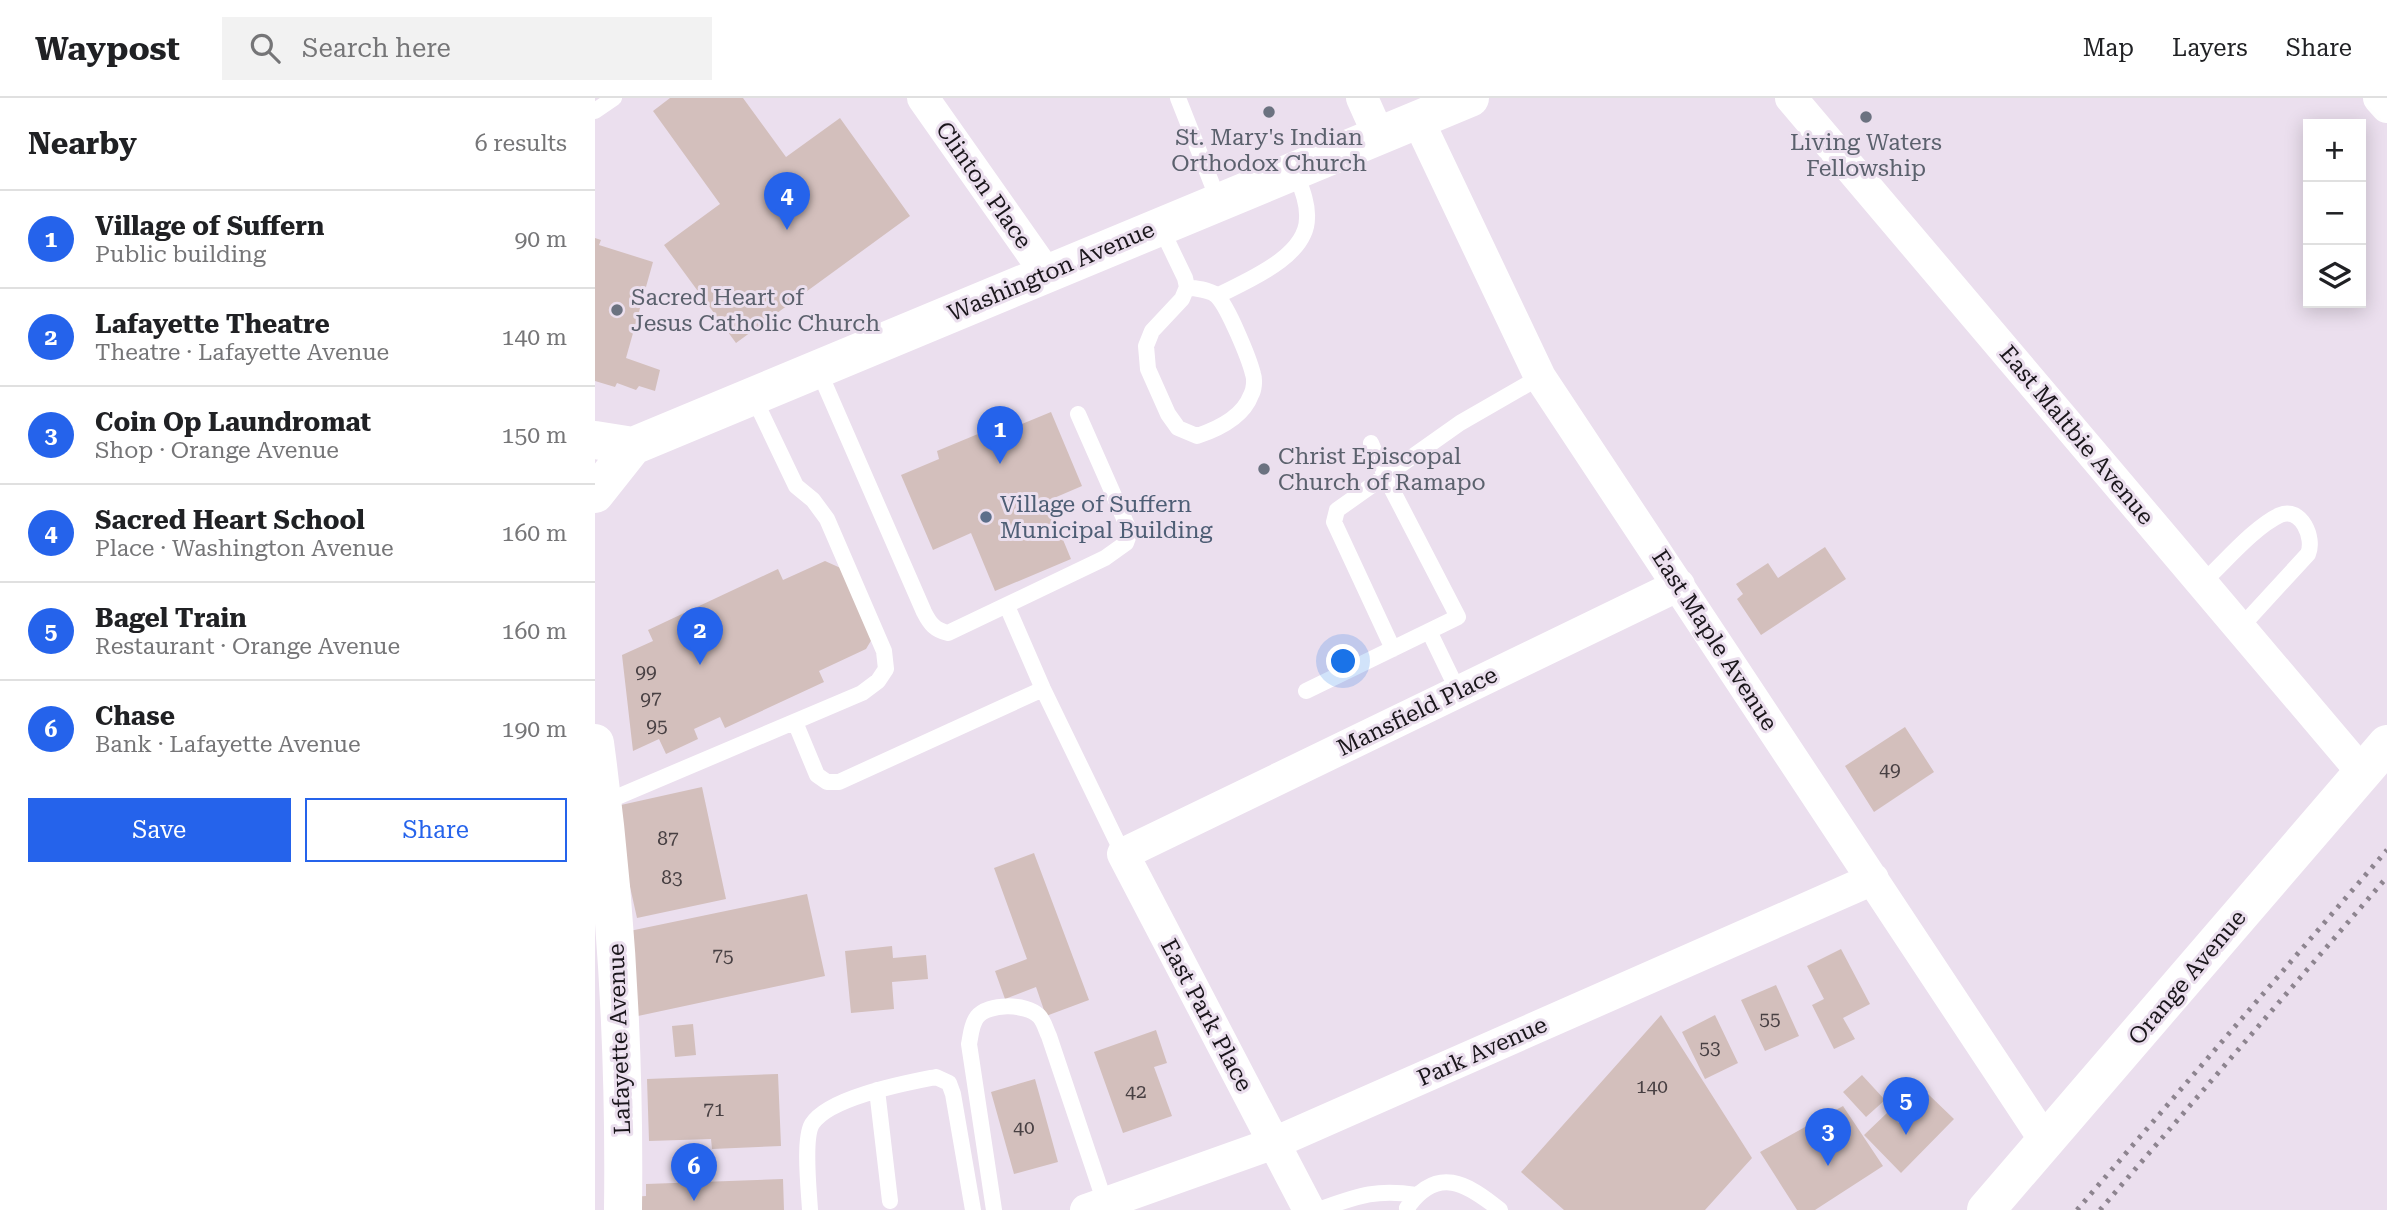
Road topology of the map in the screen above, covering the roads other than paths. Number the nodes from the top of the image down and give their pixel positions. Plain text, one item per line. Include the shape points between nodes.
1 (614, 98) edge
2 (923, 98) edge
3 (1178, 98) edge
4 (1362, 98) edge
5 (1470, 98) edge
6 (1790, 98) edge
7 (2379, 98) edge
8 (2387, 107) edge
9 (595, 111) edge
10 (1419, 120) junction
11 (1379, 136) junction
12 (1295, 170) junction
13 (1219, 202) junction
14 (1160, 226) junction
15 (1046, 273) junction
16 (1187, 287) junction
17 (1217, 296) junction
18 (818, 369) junction
19 (1540, 377) junction
20 (753, 396) junction
21 (1078, 414) dead end
22 (595, 440) edge
23 (1371, 443) dead end
24 (633, 446) junction
25 (1385, 476) junction
26 (595, 494) edge
27 (2202, 583) junction
28 (1679, 585) junction
29 (1007, 606) junction
30 (2240, 628) junction
31 (1430, 631) junction
32 (1393, 649) junction
33 (1043, 689) junction
34 (1306, 691) dead end
35 (1458, 691) junction
36 (795, 722) junction
37 (595, 743) edge
38 (2387, 744) edge
39 (2362, 772) junction
40 (599, 804) edge
41 (1123, 854) junction
42 (1873, 879) junction
43 (877, 1090) junction
44 (2046, 1142) junction
45 (1274, 1143) junction
46 (890, 1201) dead end
47 (1412, 1203) edge
48 (1096, 1206) edge
49 (623, 1210) edge
50 (810, 1210) edge
51 (973, 1210) edge
52 (994, 1210) edge
53 (1309, 1210) edge
54 (1318, 1210) edge
55 (1500, 1210) edge
56 (1986, 1210) edge

1 - 9 lane
2 - 15 street, Clinton Place
3 - 13 lane
4 - 11 street
5 - 10 main road, Washington Avenue
6 - 27 street, East Maltbie Avenue
7 - 8 street
10 - 11 main road, Washington Avenue
10 - 19 street, East Maple Avenue
11 - 12 main road, Washington Avenue
12 - 13 main road, Washington Avenue
12 - 17 lane via 1308,220 1296,247 1262,273
13 - 14 main road, Washington Avenue
14 - 15 main road, Washington Avenue
14 - 16 lane
15 - 18 main road, Washington Avenue
16 - 17 lane
16 - 17 lane via 1182,299 1152,331 1146,346 1148,369 1168,414 1178,428 1197,436 1217,429 1242,411 1252,394 1254,377
18 - 20 main road, Washington Avenue
18 - 29 lane via 929,623 948,633
19 - 25 lane via 1460,423
19 - 28 street, East Maple Avenue
20 - 24 main road, Washington Avenue
20 - 36 lane via 796,486 827,519 884,651 886,668 878,681 862,693
21 - 29 lane via 1130,532 1126,543
22 - 24 main road
23 - 25 lane
24 - 26 main road, Washington Avenue
25 - 31 lane via 1458,617
25 - 32 lane via 1337,510 1334,522
27 - 30 street, East Maltbie Avenue
27 - 30 lane via 2274,518 2292,514 2307,529 2308,554
28 - 35 street, Mansfield Place
28 - 42 street, East Maple Avenue
29 - 33 lane
30 - 39 street, East Maltbie Avenue
31 - 32 lane
31 - 35 lane
32 - 34 lane
33 - 36 lane via 839,782 827,782 817,775
33 - 41 lane
35 - 41 street, Mansfield Place
36 - 40 lane
37 - 40 main road, Lafayette Avenue
38 - 39 main road, Orange Avenue
39 - 44 main road, Orange Avenue
40 - 49 main road, Lafayette Avenue via 619,979
41 - 45 street, East Park Place
42 - 44 street, East Maple Avenue
42 - 45 street, Park Avenue
43 - 46 lane
43 - 50 lane via 824,1112 812,1125 808,1146
43 - 51 lane via 936,1076 949,1083
44 - 56 main road, Orange Avenue
45 - 48 street, Park Avenue
45 - 53 street, East Park Place
47 - 54 lane via 1393,1191 1366,1193
47 - 55 lane via 1437,1183 1464,1184
48 - 52 lane via 1049,1036 1040,1017 1013,1006 978,1015 969,1044

